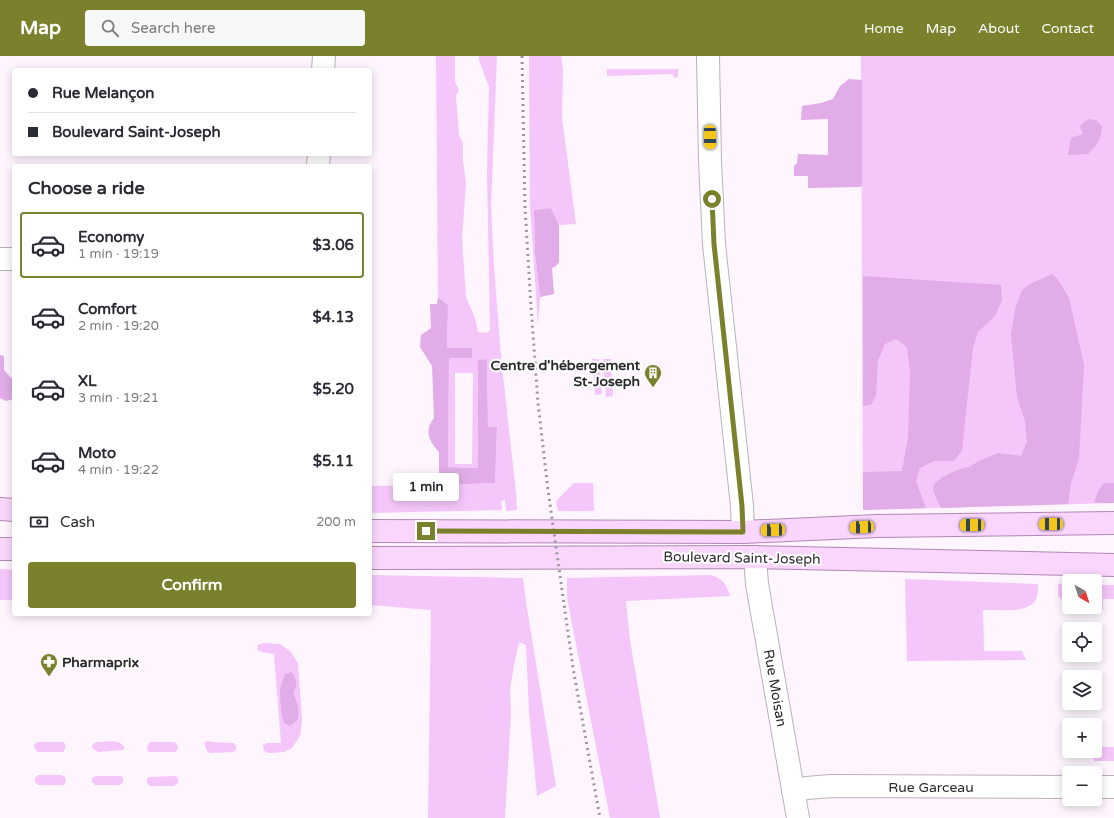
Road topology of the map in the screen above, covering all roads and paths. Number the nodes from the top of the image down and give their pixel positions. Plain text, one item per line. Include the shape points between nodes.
1 (324, 56) edge
2 (708, 56) edge
3 (323, 68) edge
4 (0, 259) edge
5 (12, 259) edge
6 (0, 509) edge
7 (12, 510) edge
8 (1114, 523) edge
9 (372, 531) edge
10 (743, 532) junction
11 (0, 549) edge
12 (12, 549) edge
13 (372, 558) edge
14 (755, 558) junction
15 (1114, 565) edge
16 (1062, 787) edge
17 (1102, 787) edge
18 (1114, 787) edge
19 (793, 791) junction
20 (798, 818) edge

1 - 3 street
2 - 10 street via 714,244
4 - 5 street
6 - 7 main road
8 - 10 main road, Boulevard Saint-Joseph via 877,526
9 - 10 main road, Boulevard Saint-Joseph
11 - 12 main road
13 - 14 main road, Boulevard Saint-Joseph
14 - 15 main road, Boulevard Saint-Joseph
14 - 19 street, Rue Moisan via 757,584
16 - 19 street, Rue Garceau via 832,786
17 - 18 street
19 - 20 street, Rue Moisan

